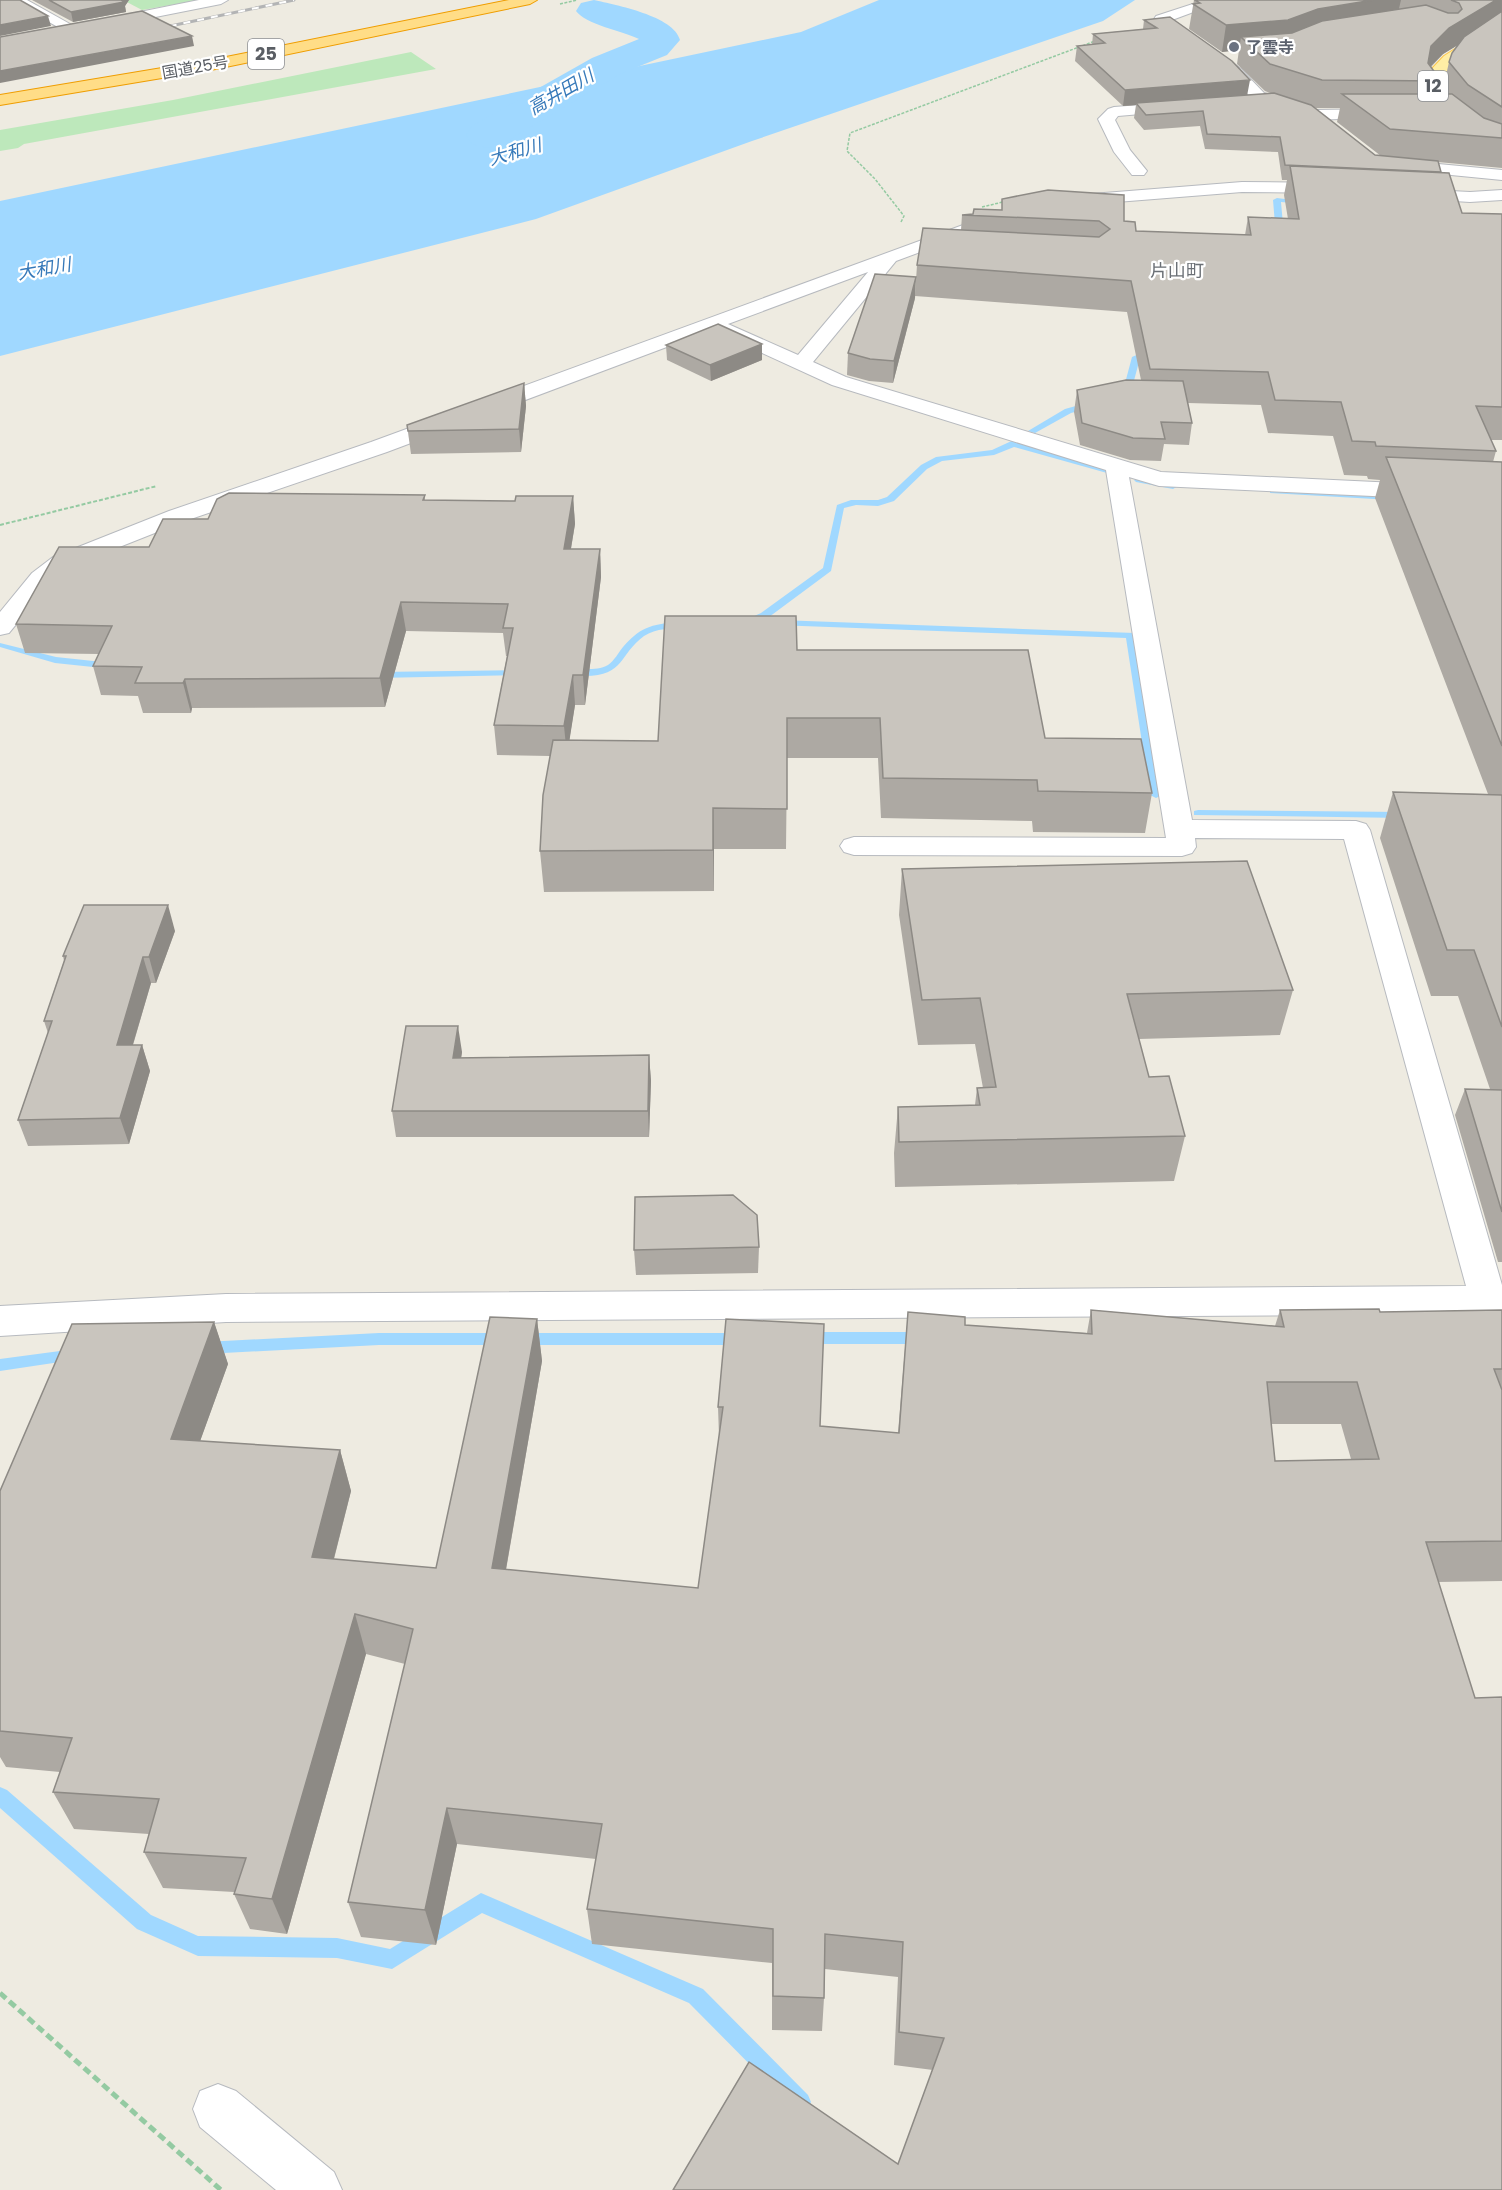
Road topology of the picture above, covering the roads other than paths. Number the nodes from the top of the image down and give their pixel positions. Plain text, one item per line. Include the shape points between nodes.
1 (16, 0) edge
2 (221, 0) edge
3 (530, 0) edge
4 (1219, 0) edge
5 (1236, 6) edge
6 (1164, 21) junction
7 (1502, 23) edge
8 (83, 27) junction
9 (51, 33) edge
10 (1241, 57) edge
11 (1218, 59) junction
12 (0, 100) edge
13 (1269, 102) junction
14 (1245, 103) edge
15 (1197, 106) edge
16 (1401, 114) edge
17 (1424, 114) edge
18 (1448, 114) junction
19 (1315, 115) junction
20 (1330, 128) edge
21 (1502, 148) edge
22 (1379, 165) edge
23 (1138, 171) dead end
24 (1502, 175) edge
25 (1348, 189) edge
26 (1392, 192) edge
27 (1502, 195) edge
28 (1060, 204) edge
29 (973, 226) edge
30 (898, 253) junction
31 (952, 253) edge
32 (714, 324) junction
33 (801, 364) junction
34 (1116, 466) junction
35 (1502, 495) edge
36 (0, 628) edge
37 (1179, 829) junction
38 (854, 846) dead end
39 (1495, 1300) edge
40 (0, 1321) edge
41 (218, 2109) dead end
42 (316, 2190) edge

1 - 8 street
2 - 8 street
3 - 12 highway, 国道25号 / 25 via 216,64
4 - 6 street
5 - 6 street
6 - 11 street
7 - 18 main road, 12 via 1449,59 1435,74 1432,89
8 - 9 street
10 - 11 street
11 - 13 street
13 - 14 street
13 - 19 street
15 - 23 street via 1114,112 1106,119 1122,152
16 - 19 street
17 - 18 street
18 - 21 main road, 12
19 - 20 street
22 - 24 street
25 - 28 street via 1242,187
26 - 27 street
29 - 30 street
30 - 31 street
30 - 32 street
30 - 33 street
32 - 33 street
32 - 36 street via 379,447 177,516 61,562 41,578
33 - 34 street via 838,381
34 - 35 street via 1159,479
34 - 37 street
37 - 38 street via 1182,847
37 - 39 street via 1356,830
39 - 40 street via 226,1308
41 - 42 street

